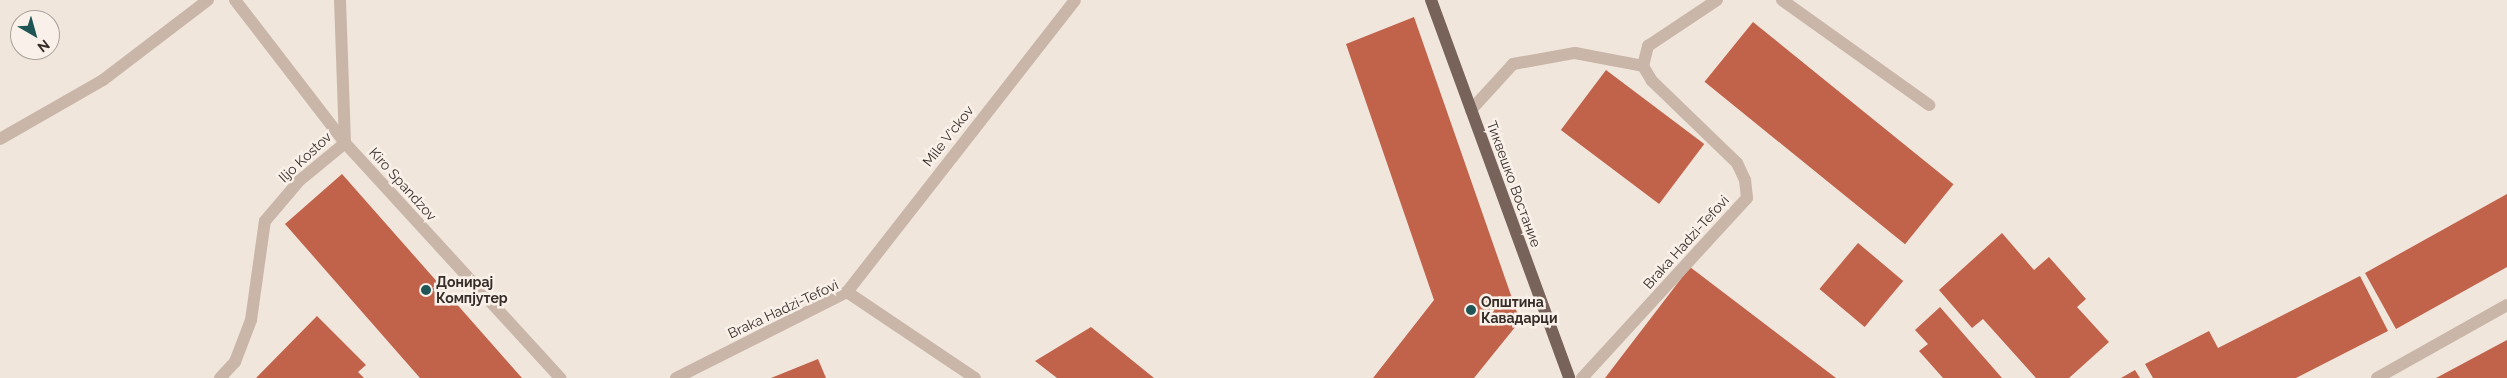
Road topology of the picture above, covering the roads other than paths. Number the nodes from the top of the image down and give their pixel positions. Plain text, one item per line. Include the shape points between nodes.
1 (208, 0) edge
2 (235, 0) edge
3 (340, 0) edge
4 (1075, 0) edge
5 (1431, 0) edge
6 (1717, 0) edge
7 (1782, 0) edge
8 (1643, 66) junction
9 (1929, 105) dead end
10 (1471, 110) junction
11 (0, 139) edge
12 (345, 143) junction
13 (847, 292) junction
14 (2507, 305) edge
15 (220, 378) edge
16 (560, 378) edge
17 (676, 378) edge
18 (975, 378) edge
19 (1569, 378) edge
20 (1582, 378) edge
21 (2377, 378) edge

1 - 11 street via 103,80
2 - 12 street, Kiro Spandzov
3 - 12 street, Iljo Kostov
4 - 13 street, Mile V'ckov
5 - 10 main road, Тиквешко Востание
6 - 8 street via 1648,46
7 - 9 street
8 - 10 street via 1575,53 1513,64
8 - 20 street, Braka Hadzi-Tefovi via 1652,81 1737,163 1745,180 1747,198
10 - 19 main road, Тиквешко Востание
12 - 15 street, Iljo Kostov via 299,180 265,221 251,320 235,362
12 - 16 street, Kiro Spandzov
13 - 17 street, Braka Hadzi-Tefovi
13 - 18 street, Braka Hadzi-Tefovi
14 - 21 street

